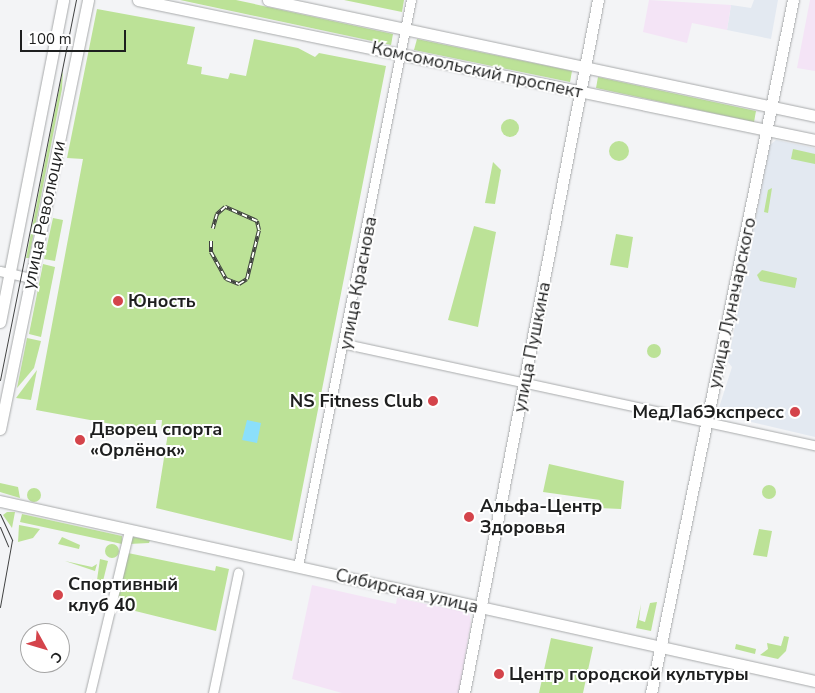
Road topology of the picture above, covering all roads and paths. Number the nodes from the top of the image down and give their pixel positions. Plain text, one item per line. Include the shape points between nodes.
1 (63, 0) edge
2 (88, 0) edge
3 (138, 0) edge
4 (268, 0) edge
5 (411, 0) edge
6 (598, 0) edge
7 (793, 0) edge
8 (406, 29) junction
9 (402, 54) junction
10 (586, 67) junction
11 (581, 92) junction
12 (773, 107) junction
13 (815, 116) edge
14 (768, 130) junction
15 (815, 140) edge
16 (5, 272) edge
17 (32, 278) junction
18 (0, 322) edge
19 (346, 344) junction
20 (525, 383) junction
21 (707, 422) junction
22 (0, 430) edge
23 (815, 445) edge
24 (0, 501) edge
25 (129, 531) junction
26 (298, 566) junction
27 (238, 573) dead end
28 (480, 608) junction
29 (661, 647) junction
30 (815, 681) edge
31 (90, 693) edge
32 (213, 693) edge
33 (464, 693) edge
34 (651, 693) edge

1 - 16 main road, улица Революции
2 - 17 main road, улица Революции
3 - 9 main road, Комсомольский проспект
4 - 8 main road, Комсомольский проспект
5 - 8 street, улица Краснова
6 - 10 main road, улица Пушкина
7 - 12 main road, улица Луначарского
8 - 9 street, улица Краснова
8 - 10 main road, Комсомольский проспект
9 - 11 main road, Комсомольский проспект
9 - 19 street, улица Краснова
10 - 11 main road, улица Пушкина
10 - 12 main road, Комсомольский проспект
11 - 14 main road, Комсомольский проспект
11 - 20 main road, улица Пушкина
12 - 13 main road, Комсомольский проспект
12 - 14 main road, улица Луначарского
14 - 15 main road, Комсомольский проспект
14 - 21 main road, улица Луначарского
16 - 17 street
16 - 18 main road, улица Революции
17 - 22 main road, улица Революции
19 - 20 street
19 - 26 street, улица Краснова
20 - 21 street
20 - 28 main road, улица Пушкина
21 - 23 street
21 - 29 main road, улица Луначарского
24 - 25 main road, Сибирская улица
25 - 26 main road, Сибирская улица
25 - 31 street
26 - 28 main road, Сибирская улица
27 - 32 street
28 - 29 main road, Сибирская улица
28 - 33 main road, улица Пушкина
29 - 30 main road, Сибирская улица
29 - 34 main road, улица Луначарского

